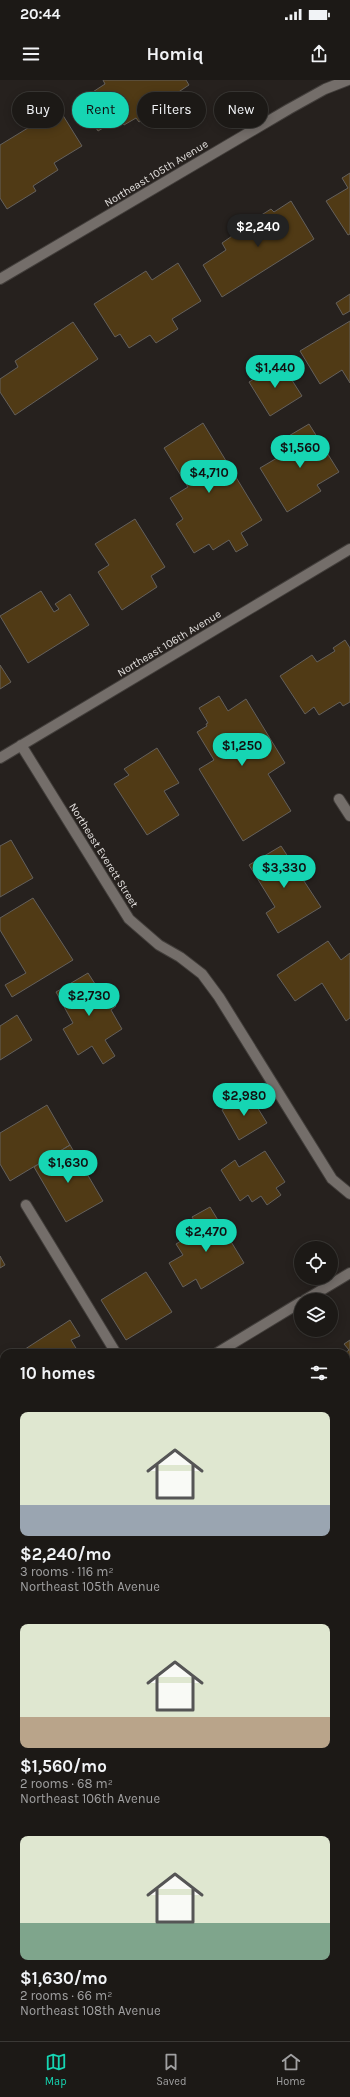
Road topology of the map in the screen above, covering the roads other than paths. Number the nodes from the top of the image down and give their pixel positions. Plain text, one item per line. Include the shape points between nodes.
1 (348, 80) edge
2 (0, 279) edge
3 (350, 549) edge
4 (21, 745) junction
5 (0, 758) edge
6 (339, 799) dead end
7 (350, 816) edge
8 (350, 1194) edge
9 (26, 1205) dead end
10 (350, 1273) edge
11 (317, 1293) edge
12 (294, 1306) edge
13 (114, 1349) edge
14 (224, 1349) edge

1 - 2 street, Northeast 105th Avenue via 289,108
3 - 4 street, Northeast 106th Avenue
4 - 5 street, Northeast 106th Avenue
4 - 8 street, Northeast Everett Street via 129,919 159,945 202,974 219,996 332,1179
6 - 7 street
9 - 13 street
10 - 11 street
12 - 14 street

